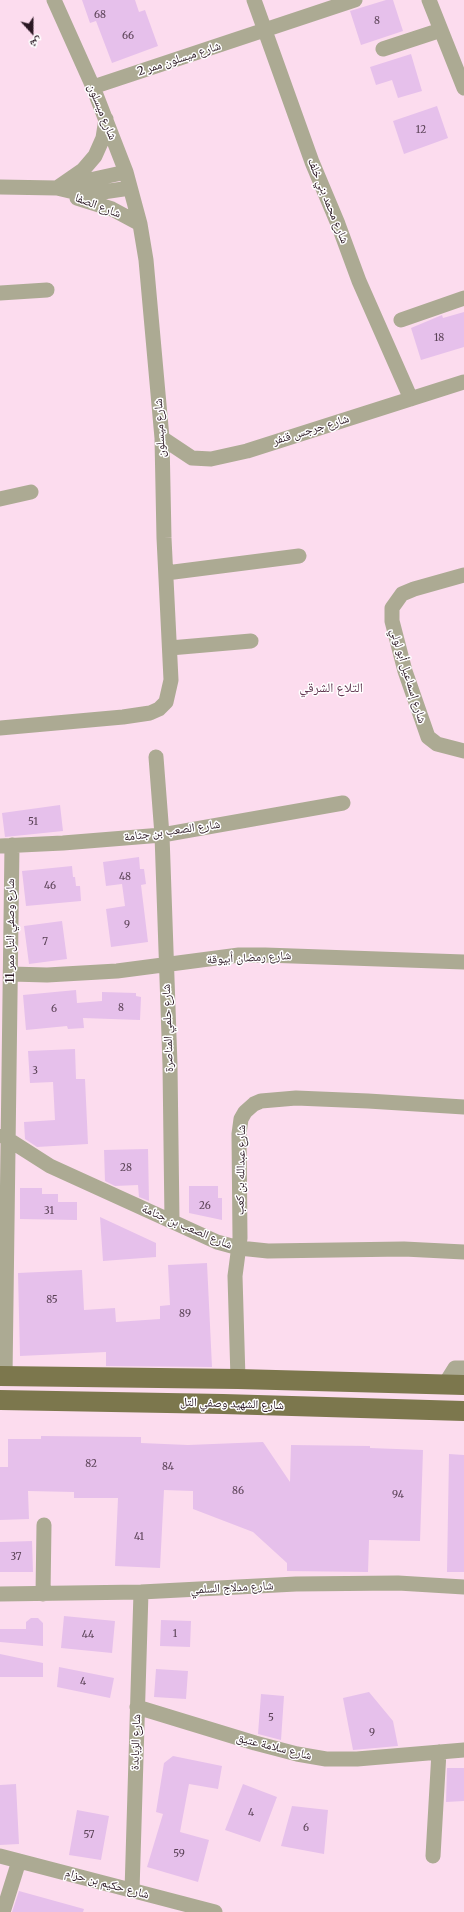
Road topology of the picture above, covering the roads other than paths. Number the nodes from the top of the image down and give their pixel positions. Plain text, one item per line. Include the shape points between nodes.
1 (54, 0) edge
2 (254, 0) edge
3 (355, 0) edge
4 (429, 0) edge
5 (441, 30) junction
6 (265, 31) junction
7 (383, 49) dead end
8 (93, 88) junction
9 (464, 88) edge
10 (106, 119) junction
11 (126, 172) junction
12 (0, 187) edge
13 (57, 188) junction
14 (130, 188) junction
15 (140, 224) junction
16 (47, 290) dead end
17 (0, 293) edge
18 (464, 298) edge
19 (402, 320) dead end
20 (464, 382) edge
21 (411, 399) junction
22 (162, 438) junction
23 (31, 492) dead end
24 (0, 499) edge
25 (299, 556) dead end
26 (166, 573) junction
27 (464, 576) edge
28 (251, 640) dead end
29 (170, 648) junction
30 (0, 728) edge
31 (464, 751) edge
32 (156, 757) dead end
33 (343, 803) dead end
34 (162, 835) junction
35 (6, 845) edge
36 (464, 962) edge
37 (166, 965) junction
38 (11, 974) junction
39 (464, 1107) edge
40 (4, 1136) edge
41 (172, 1220) junction
42 (239, 1248) junction
43 (464, 1252) edge
44 (464, 1368) edge
45 (3, 1376) edge
46 (238, 1379) junction
47 (454, 1385) edge
48 (0, 1400) edge
49 (464, 1411) edge
50 (44, 1525) dead end
51 (464, 1586) edge
52 (141, 1592) junction
53 (0, 1594) edge
54 (43, 1594) junction
55 (137, 1707) junction
56 (464, 1750) edge
57 (439, 1752) junction
58 (0, 1856) edge
59 (433, 1856) dead end
60 (19, 1861) junction
61 (132, 1891) junction
62 (3, 1912) edge
63 (215, 1912) edge

1 - 8 street, شارع ميسلون
2 - 6 street, شارع محمد بني خلف
3 - 6 street, شارع ميسلون ممر 2
4 - 5 street
5 - 7 street
5 - 9 street
6 - 8 street, شارع ميسلون ممر 2
6 - 21 street, شارع محمد بني خلف via 312,162 359,281
8 - 10 street, شارع ميسلون
10 - 11 street, شارع ميسلون
10 - 13 street, شارع الصفا via 103,138 95,156 83,170
11 - 13 street, شارع الصفا
11 - 14 street, شارع ميسلون
12 - 13 street, شارع الصفا
13 - 14 street, شارع الصفا via 96,193
13 - 15 street, شارع الصفا via 69,195 112,209
14 - 15 street, شارع ميسلون
15 - 22 street, شارع ميسلون via 146,260
16 - 17 street
18 - 19 street
20 - 21 street, شارع جرجس قنفر
21 - 22 street, شارع جرجس قنفر via 247,451 211,459 192,458
22 - 26 street, شارع ميسلون
23 - 24 street
25 - 26 street
26 - 29 street, شارع ميسلون
27 - 31 street, شارع إسماعيل أبو لولي via 402,594 392,608 392,621 405,671 428,737 437,744
28 - 29 street
29 - 30 street, شارع ميسلون via 169,694 160,709 123,718
32 - 34 street, شارع حلمي المناصرة
33 - 34 street, شارع الصعب بن جثامة
34 - 35 street, شارع الصعب بن جثامة
34 - 37 street, شارع حلمي المناصرة
35 - 38 street, شارع وصفي التل ممر 11
36 - 37 street, شارع رمضان أبيوقة via 266,955
37 - 38 street, شارع رمضان أبيوقة via 117,972
37 - 41 street, شارع حلمي المناصرة
38 - 40 street, شارع وصفي التل ممر 11
39 - 42 street, شارع عبدالله بن كعب via 296,1098 254,1104 241,1119 239,1134
40 - 41 street, شارع الصعب بن جثامة via 50,1166
40 - 45 street, شارع وصفي التل ممر 11
41 - 42 street, شارع الصعب بن جثامة via 217,1242
42 - 43 street, شارع الصعب بن جثامة via 268,1251 404,1249
42 - 46 street, شارع عبدالله بن كعب via 235,1283
44 - 47 street via 455,1368
45 - 46 main road, شارع الشهيد وصفي التل
46 - 47 main road, شارع الشهيد وصفي التل
48 - 49 main road, شارع الشهيد وصفي التل via 215,1403
50 - 54 street
51 - 52 street, شارع مدلاج السلمي via 398,1583 296,1584
52 - 54 street, شارع مدلاج السلمي
52 - 55 street, شارع الزبابدة
53 - 54 street, شارع مدلاج السلمي
55 - 57 street, شارع سلامة عتيق via 297,1754 326,1759
55 - 61 street, شارع الزبابدة
56 - 57 street, شارع سلامة عتيق
57 - 59 street
58 - 60 street, شارع حكيم بن حزام
60 - 61 street, شارع حكيم بن حزام
60 - 62 street
61 - 63 street, شارع حكيم بن حزام

